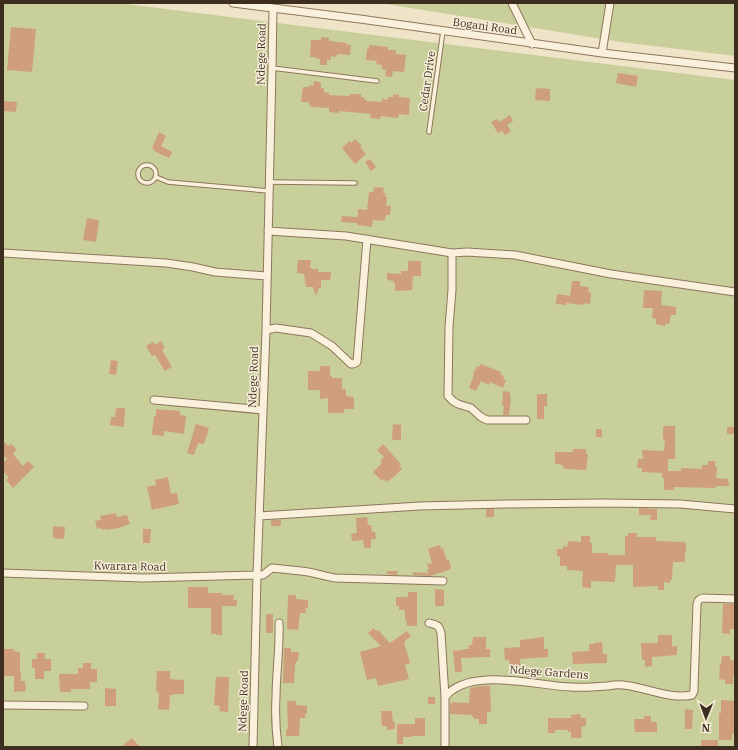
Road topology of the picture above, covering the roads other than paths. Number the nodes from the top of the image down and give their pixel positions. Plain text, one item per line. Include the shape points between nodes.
1 (233, 3) edge
2 (512, 3) edge
3 (610, 3) edge
4 (259, 4) edge
5 (273, 8) junction
6 (443, 31) junction
7 (532, 44) junction
8 (602, 53) junction
9 (272, 68) junction
10 (735, 68) edge
11 (377, 81) dead end
12 (429, 132) dead end
13 (156, 177) junction
14 (270, 182) junction
15 (355, 183) dead end
16 (269, 190) junction
17 (268, 231) junction
18 (367, 239) junction
19 (3, 253) edge
20 (452, 254) junction
21 (267, 276) junction
22 (735, 292) edge
23 (266, 330) junction
24 (154, 400) dead end
25 (263, 410) junction
26 (526, 420) dead end
27 (735, 509) edge
28 (259, 516) junction
29 (3, 573) edge
30 (257, 574) junction
31 (443, 581) dead end
32 (735, 598) edge
33 (279, 623) dead end
34 (429, 623) dead end
35 (445, 697) junction
36 (3, 705) edge
37 (84, 706) dead end
38 (253, 747) edge
39 (278, 747) edge
40 (445, 747) edge

1 - 4 street, Bogani Road
2 - 7 street
3 - 8 street
4 - 5 street, Bogani Road
5 - 6 street, Bogani Road
5 - 9 street, Ndege Road
6 - 7 street, Bogani Road
6 - 12 lane, Cedar Drive
7 - 8 street, Bogani Road
8 - 10 street, Bogani Road
9 - 11 lane
9 - 14 street, Ndege Road
13 - 13 lane via 145,183 139,180 137,173 142,165 149,164 156,171
13 - 16 lane via 168,182
14 - 15 lane
14 - 16 street, Ndege Road
16 - 17 street, Ndege Road
17 - 18 street
17 - 21 street, Ndege Road
18 - 20 street
18 - 23 street via 357,362 351,364 332,346 311,333 276,328
19 - 21 street via 166,263 214,272
20 - 22 street via 467,252 515,255 611,274
20 - 26 street via 448,396 487,420
21 - 23 street, Ndege Road
23 - 25 street, Ndege Road
24 - 25 street
25 - 28 street, Ndege Road
27 - 28 street via 672,504 505,504 420,506
28 - 30 street, Ndege Road
29 - 30 street, Kwarara Road via 143,578
30 - 31 street, Kwarara Road via 263,575 272,568 335,578
30 - 38 street, Ndege Road
32 - 35 street, Ndege Gardens via 698,600 692,695 666,694 621,684 572,688 486,680 460,685
33 - 39 street via 276,697
34 - 35 street via 436,625 440,630
35 - 40 street
36 - 37 street

